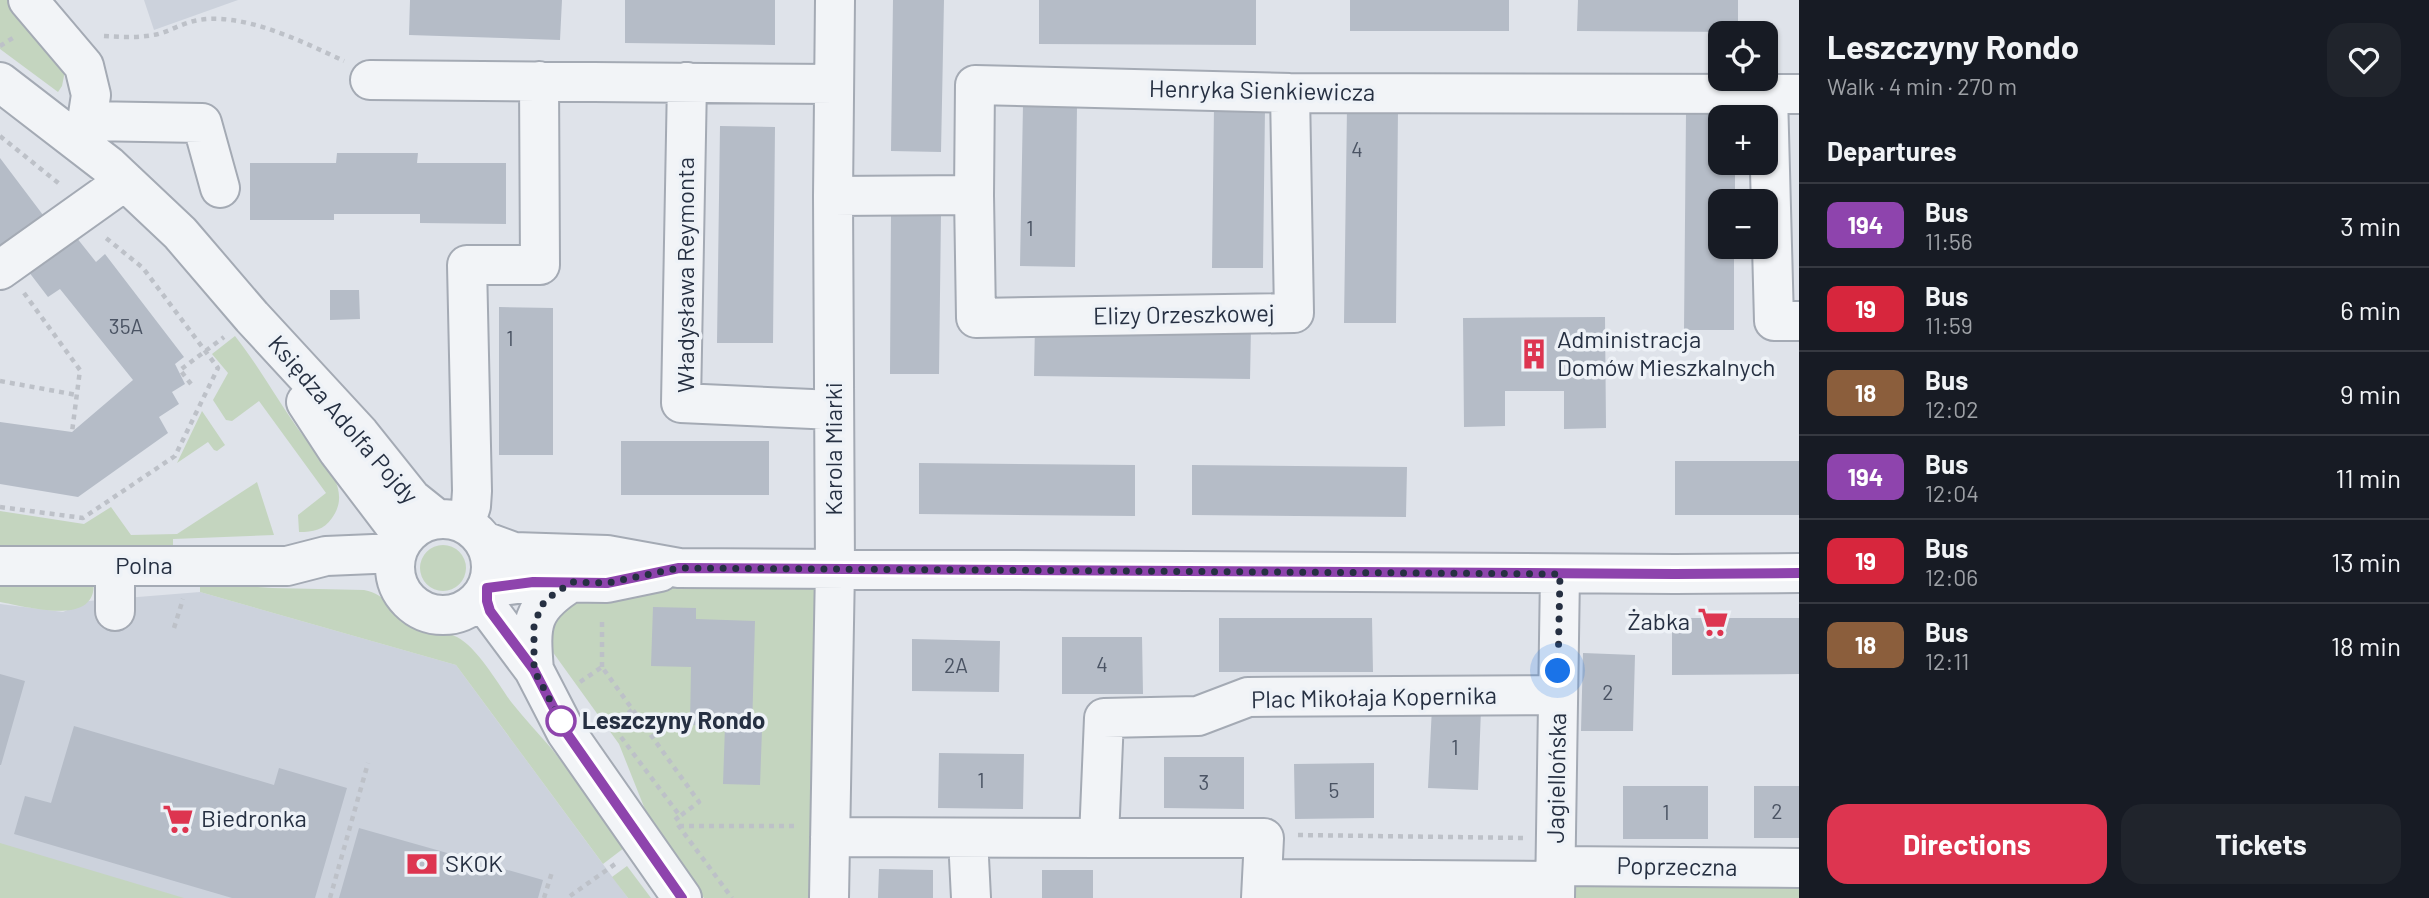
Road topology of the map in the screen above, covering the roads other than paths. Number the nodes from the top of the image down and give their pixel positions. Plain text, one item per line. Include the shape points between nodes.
1 (27, 0) edge
2 (64, 0) edge
3 (835, 0) edge
4 (89, 51) junction
5 (370, 80) road end
6 (539, 81) junction
7 (0, 82) edge
8 (687, 82) junction
9 (834, 84) junction
10 (1290, 93) junction
11 (1784, 94) edge
12 (82, 130) junction
13 (125, 181) junction
14 (220, 188) dead end
15 (974, 195) junction
16 (833, 197) junction
17 (2, 268) edge
18 (252, 317) junction
19 (1799, 321) edge
20 (834, 410) junction
21 (374, 498) junction
22 (462, 528) junction
23 (348, 554) junction
24 (398, 558) junction
25 (0, 566) edge
26 (115, 566) junction
27 (287, 566) junction
28 (679, 568) junction
29 (835, 569) junction
30 (1799, 573) edge
31 (1560, 574) junction
32 (572, 582) junction
33 (487, 588) junction
34 (115, 611) dead end
35 (448, 615) junction
36 (534, 670) junction
37 (1558, 695) junction
38 (566, 732) junction
39 (830, 837) junction
40 (968, 838) junction
41 (1099, 838) junction
42 (1799, 869) edge
43 (1555, 882) edge
44 (1262, 889) edge
45 (682, 898) edge
46 (829, 898) edge
47 (971, 898) edge

1 - 4 street
2 - 4 street
3 - 9 street, Karola Miarki
4 - 12 street via 91,95
5 - 6 street
6 - 8 street
6 - 22 street via 540,265 467,265 472,491
7 - 12 street, Księdza Adolfa Pojdy
8 - 9 street
8 - 20 street, Władysława Reymonta via 681,402
9 - 16 street, Karola Miarki
10 - 11 street, Henryka Sienkiewicza
10 - 15 street, Henryka Sienkiewicza via 975,85
10 - 15 street, Elizy Orzeszkowej via 1294,313 976,318
11 - 19 street via 1774,321
12 - 13 street, Księdza Adolfa Pojdy
12 - 14 street via 201,123
13 - 17 street
13 - 18 street, Księdza Adolfa Pojdy via 180,233
15 - 16 street
16 - 20 street, Karola Miarki
18 - 21 street, Księdza Adolfa Pojdy via 338,451
18 - 22 street, Księdza Adolfa Pojdy via 360,434 412,499
20 - 29 street, Karola Miarki
21 - 23 street via 368,524
21 - 24 street, Księdza Adolfa Pojdy
22 - 24 street via 424,523 412,530
22 - 28 street, Księdza Adolfa Pojdy via 514,552 607,555
22 - 33 street via 491,565
23 - 24 street, Polna
23 - 27 street, Polna
24 - 27 street, Polna via 338,579
24 - 35 street via 412,604 424,612
25 - 26 street, Polna
26 - 27 street, Polna
26 - 34 street
28 - 29 street
28 - 32 street via 607,583
29 - 31 street
29 - 39 street, Karola Miarki
30 - 31 street
31 - 37 street, Jagiellońska
32 - 33 street
32 - 36 street via 548,598 537,615 532,639
33 - 35 street via 472,607
33 - 36 street via 490,611
35 - 38 street via 474,633
36 - 38 street
37 - 41 street, Plac Mikołaja Kopernika via 1248,697 1198,716 1104,718
37 - 43 street, Jagiellońska
38 - 45 street
39 - 40 street
39 - 46 street, Karola Miarki
40 - 41 street
40 - 47 street
41 - 44 street via 1264,838
42 - 43 street, Poprzeczna
43 - 44 street, Poprzeczna

